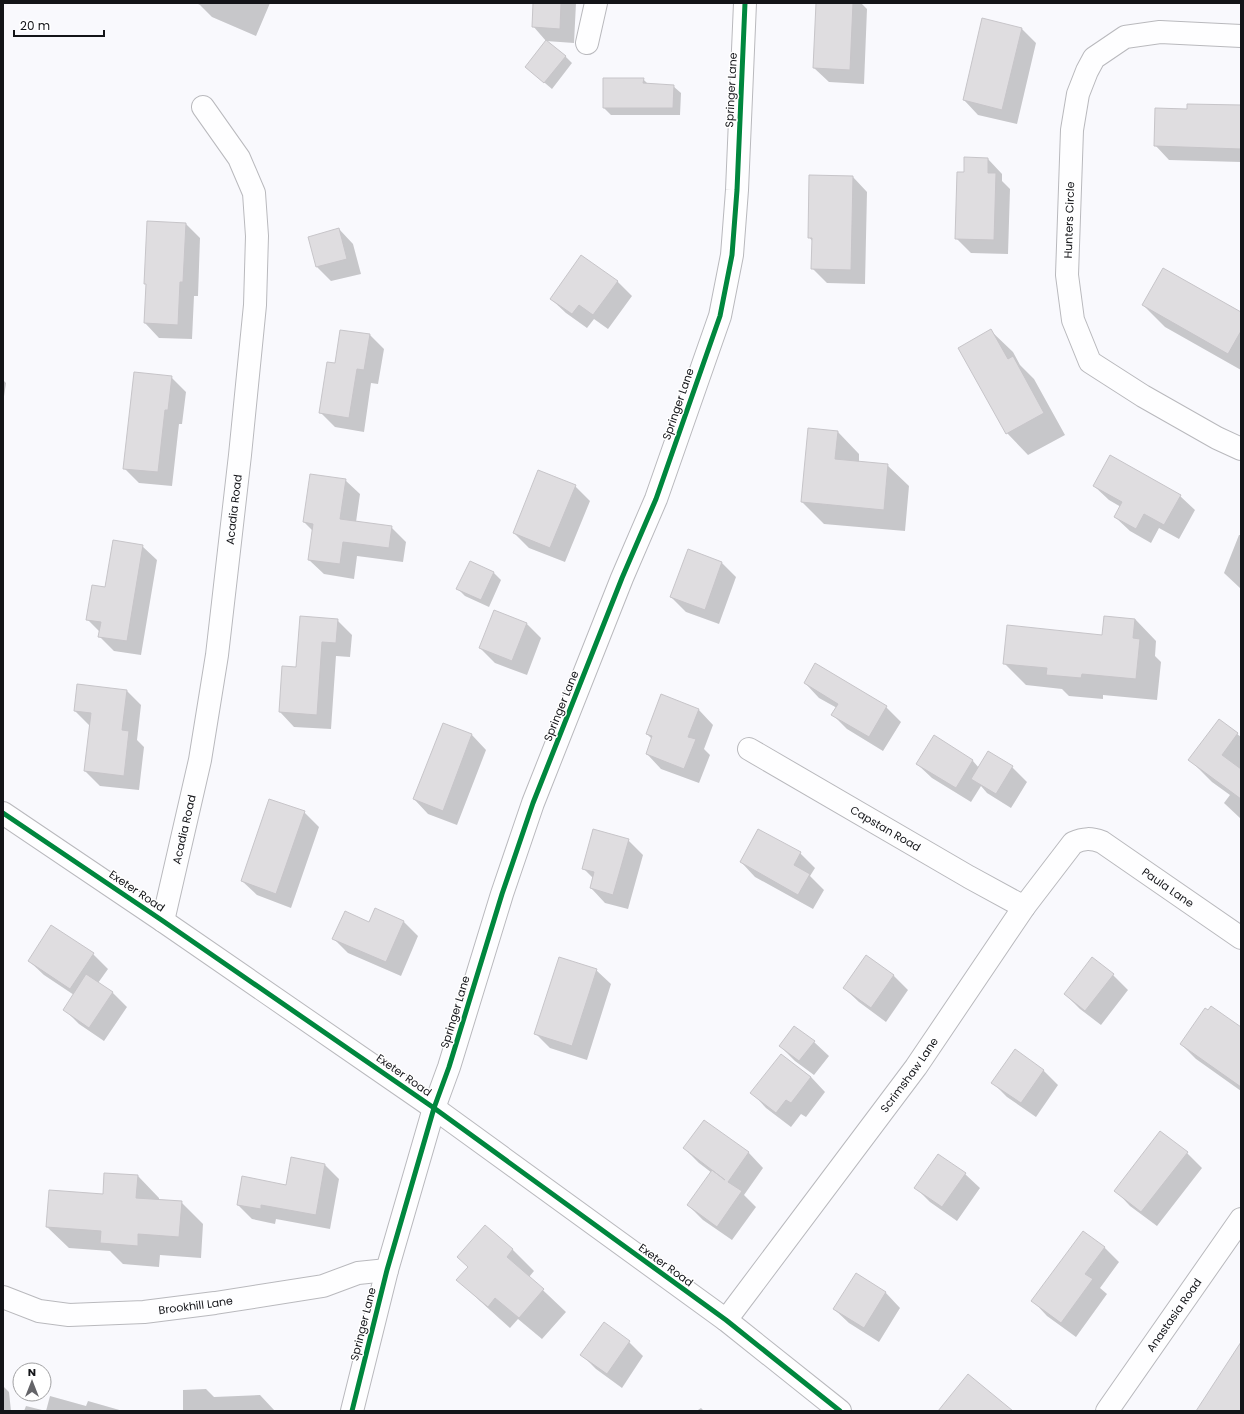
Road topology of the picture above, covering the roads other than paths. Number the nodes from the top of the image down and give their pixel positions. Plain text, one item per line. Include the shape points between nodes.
1 (596, 3) edge
2 (745, 3) edge
3 (1241, 36) edge
4 (587, 43) dead end
5 (203, 107) dead end
6 (1241, 449) edge
7 (749, 749) dead end
8 (3, 813) edge
9 (1094, 839) joint
10 (1024, 907) junction
11 (163, 921) junction
12 (1241, 938) edge
13 (434, 1108) junction
14 (1241, 1219) edge
15 (387, 1270) junction
16 (3, 1297) edge
17 (726, 1320) junction
18 (352, 1411) edge
19 (840, 1411) edge
20 (1108, 1411) edge

1 - 4 street
2 - 13 street, Springer Lane via 732,255 720,316 656,499 533,804
3 - 6 street, Hunters Circle via 1160,32 1125,37 1094,58 1078,94 1072,130 1067,275 1073,320 1090,362 1143,396
5 - 11 street, Acadia Road via 239,158 254,193 257,236 255,305 217,655 200,760
7 - 10 street, Capstan Road
8 - 11 street, Exeter Road
9 - 10 street, Scrimshaw Lane via 1073,843
9 - 12 street, Paula Lane
10 - 17 street, Scrimshaw Lane via 916,1067
11 - 13 street, Exeter Road
13 - 15 street, Springer Lane
13 - 17 street, Exeter Road
14 - 20 street, Anastasia Road
15 - 16 street, Brookhill Lane via 358,1273 323,1286 144,1312 69,1315 39,1311
15 - 18 street, Springer Lane
17 - 19 street, Exeter Road

